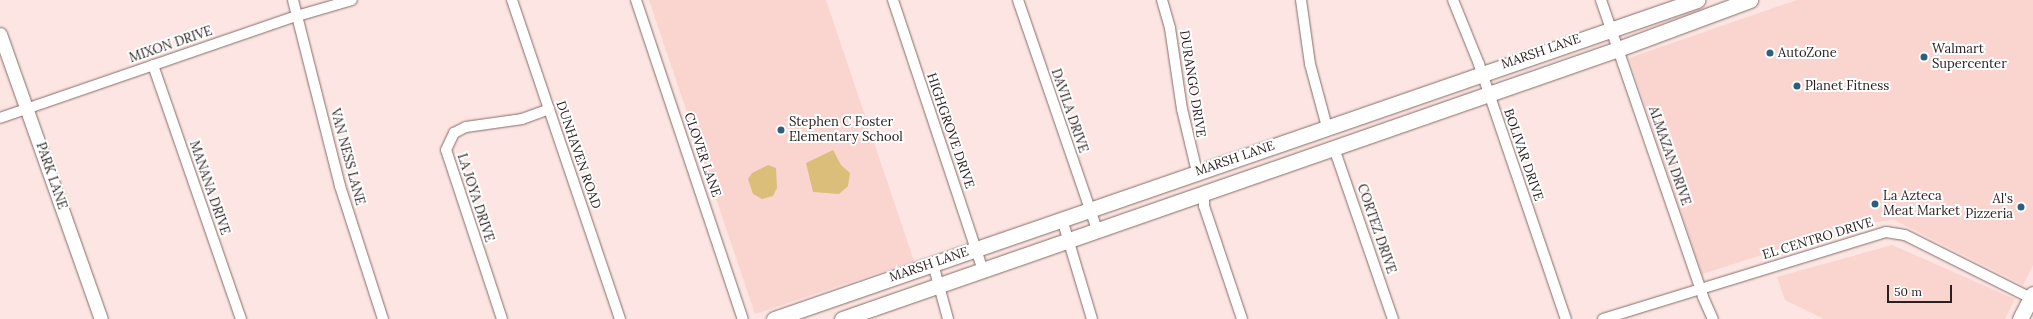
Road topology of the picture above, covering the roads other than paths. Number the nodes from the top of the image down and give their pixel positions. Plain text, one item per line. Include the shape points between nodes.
1 (294, 0) edge
2 (352, 0) edge
3 (512, 0) edge
4 (636, 0) edge
5 (893, 0) edge
6 (1018, 0) edge
7 (1162, 0) edge
8 (1301, 0) edge
9 (1454, 0) edge
10 (1601, 0) edge
11 (1696, 0) edge
12 (1750, 0) edge
13 (1722, 5) edge
14 (297, 16) junction
15 (1611, 28) junction
16 (0, 34) edge
17 (1618, 49) junction
18 (153, 65) junction
19 (1481, 73) junction
20 (1489, 94) junction
21 (27, 108) junction
22 (549, 109) junction
23 (0, 118) edge
24 (1327, 127) junction
25 (1334, 148) junction
26 (1197, 172) junction
27 (1204, 193) junction
28 (1089, 210) junction
29 (1062, 219) junction
30 (1097, 230) junction
31 (1068, 240) junction
32 (977, 249) junction
33 (933, 264) junction
34 (983, 270) junction
35 (939, 285) junction
36 (1700, 288) junction
37 (2032, 297) edge
38 (804, 314) edge
39 (101, 319) edge
40 (242, 319) edge
41 (383, 319) edge
42 (502, 319) edge
43 (620, 319) edge
44 (743, 319) edge
45 (774, 319) edge
46 (842, 319) edge
47 (948, 319) edge
48 (1092, 319) edge
49 (1242, 319) edge
50 (1393, 319) edge
51 (1566, 319) edge
52 (1603, 319) edge
53 (1713, 319) edge
54 (2020, 319) edge

1 - 14 street, VAN NESS LANE
2 - 14 street, MIXON DRIVE
3 - 22 street, DUNHAVEN ROAD
4 - 44 street, CLOVER LANE
5 - 32 street, HIGHGROVE DRIVE
6 - 28 street, DAVILA DRIVE
7 - 26 street, DURANGO DRIVE via 1170,28 1182,109
8 - 24 street via 1310,64
9 - 19 street, BOLIVAR DRIVE
10 - 15 street, ALMAZAN DRIVE
11 - 15 main road, MARSH LANE
12 - 13 main road, MARSH LANE
13 - 17 main road, MARSH LANE
14 - 18 street, MIXON DRIVE
14 - 41 street, VAN NESS LANE via 340,186
15 - 17 street, ALMAZAN DRIVE
15 - 19 main road, MARSH LANE
16 - 21 street, PARK LANE
17 - 20 main road, MARSH LANE
17 - 36 street, ALMAZAN DRIVE
18 - 21 street, MIXON DRIVE
18 - 40 street, MANANA DRIVE
19 - 20 street, BOLIVAR DRIVE
19 - 24 main road, MARSH LANE
20 - 25 main road, MARSH LANE
20 - 51 street, BOLIVAR DRIVE
21 - 23 street, MIXON DRIVE
21 - 39 street, PARK LANE
22 - 42 street, LA JOYA DRIVE via 522,119 466,127 454,133 446,150
22 - 43 street, DUNHAVEN ROAD
24 - 25 main road
24 - 26 main road, MARSH LANE
25 - 27 main road, MARSH LANE
25 - 50 street, CORTEZ DRIVE
26 - 27 main road
26 - 28 main road, MARSH LANE
27 - 30 main road, MARSH LANE
27 - 49 street via 1204,206
28 - 29 main road, MARSH LANE
28 - 30 street, DAVILA DRIVE
29 - 31 street
29 - 32 main road, MARSH LANE
30 - 31 main road, MARSH LANE
31 - 34 main road, MARSH LANE
31 - 48 street
32 - 33 main road, MARSH LANE
32 - 34 street, HIGHGROVE DRIVE
33 - 35 street
33 - 38 main road, MARSH LANE
34 - 35 main road, MARSH LANE
35 - 46 main road, MARSH LANE
35 - 47 street
36 - 37 street, EL CENTRO DRIVE via 1880,234 1896,232
36 - 52 street, EL CENTRO DRIVE
36 - 53 street, ALMAZAN DRIVE
37 - 54 main road
38 - 45 main road, MARSH LANE

